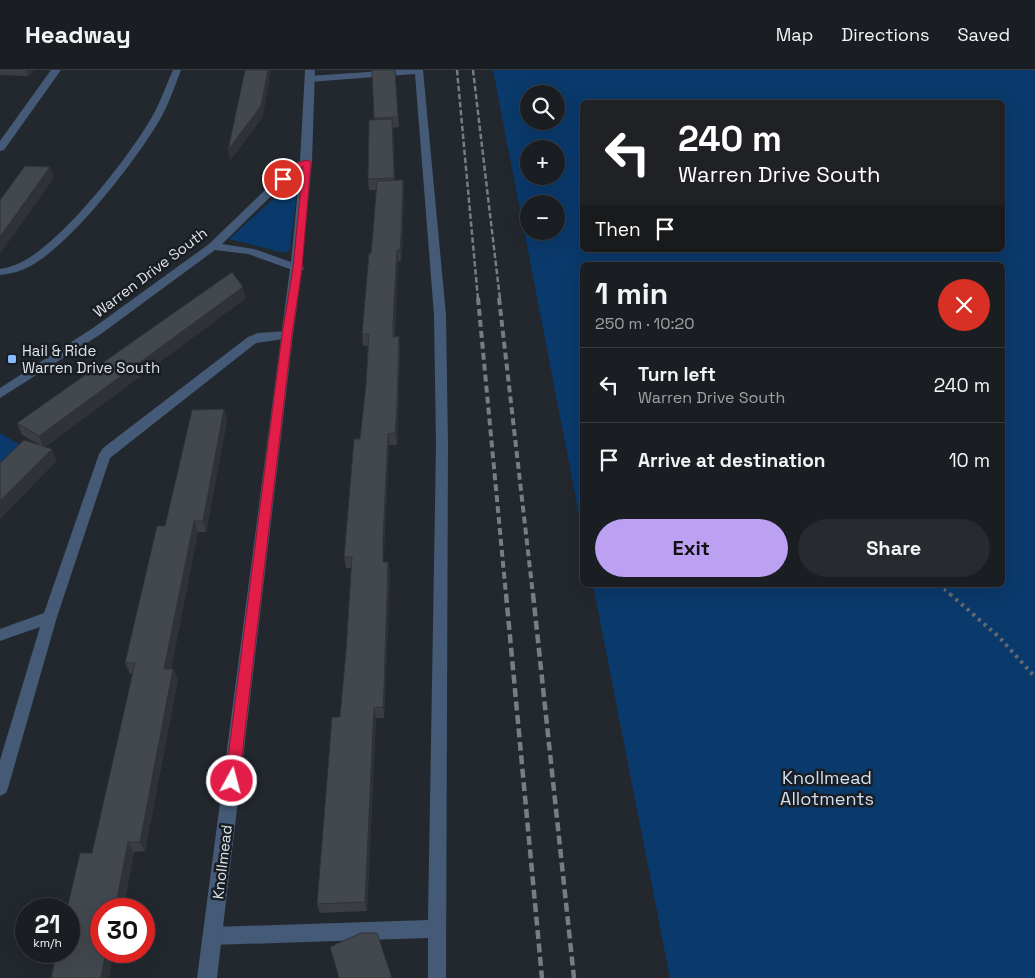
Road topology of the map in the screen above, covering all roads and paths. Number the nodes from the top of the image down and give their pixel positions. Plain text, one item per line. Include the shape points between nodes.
1 (56, 70) edge
2 (177, 70) edge
3 (419, 71) edge
4 (310, 74) edge
5 (0, 148) edge
6 (307, 162) junction
7 (213, 246) junction
8 (298, 268) junction
9 (0, 272) edge
10 (287, 335) junction
11 (0, 394) edge
12 (941, 587) edge
13 (50, 617) junction
14 (0, 635) edge
15 (1035, 677) edge
16 (0, 788) edge
17 (437, 930) junction
18 (212, 936) junction
19 (209, 975) edge
20 (437, 978) edge

1 - 5 street
2 - 9 lane via 155,121 101,195 63,236 32,261 9,272
3 - 4 lane
3 - 17 lane via 440,315 442,445
4 - 6 street, Knollmead
6 - 7 street, Warren Drive South via 296,166
6 - 8 street, Knollmead
7 - 8 street via 250,251
7 - 11 street, Warren Drive South via 97,331
8 - 10 street, Knollmead
10 - 13 lane via 258,336 108,451
10 - 18 street, Knollmead
12 - 15 path via 999,637
13 - 14 lane
13 - 16 lane
17 - 18 lane
17 - 20 lane
18 - 19 street, Knollmead

